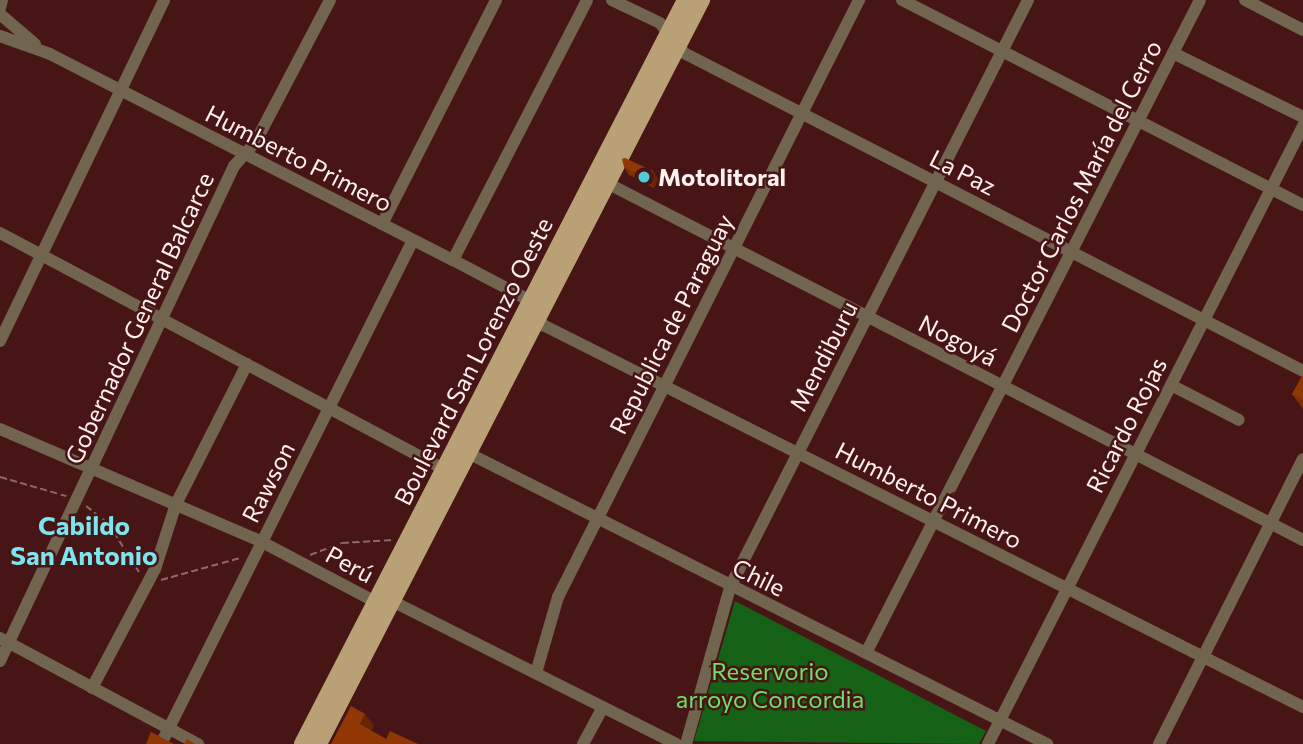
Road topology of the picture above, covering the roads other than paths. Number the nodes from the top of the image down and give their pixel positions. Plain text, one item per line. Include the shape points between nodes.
1 (2, 0) edge
2 (163, 0) edge
3 (330, 0) edge
4 (496, 0) edge
5 (587, 0) edge
6 (612, 0) edge
7 (685, 0) edge
8 (702, 0) edge
9 (859, 0) edge
10 (902, 0) edge
11 (1028, 0) edge
12 (1200, 0) edge
13 (1245, 0) edge
14 (0, 8) edge
15 (0, 16) edge
16 (0, 23) edge
17 (1303, 30) edge
18 (0, 36) edge
19 (673, 41) junction
20 (1003, 51) junction
21 (1173, 52) junction
22 (50, 54) junction
23 (120, 90) junction
24 (802, 113) junction
25 (1303, 117) edge
26 (1139, 121) junction
27 (1303, 126) edge
28 (244, 154) junction
29 (602, 180) junction
30 (937, 182) junction
31 (1271, 189) junction
32 (1303, 205) edge
33 (382, 224) junction
34 (0, 233) edge
35 (413, 240) junction
36 (734, 249) junction
37 (1071, 253) junction
38 (42, 256) junction
39 (453, 260) junction
40 (529, 300) junction
41 (867, 316) junction
42 (161, 318) junction
43 (538, 318) junction
44 (1204, 320) junction
45 (1, 336) edge
46 (247, 364) junction
47 (1303, 371) edge
48 (1171, 385) junction
49 (662, 386) junction
50 (1002, 386) junction
51 (329, 408) junction
52 (1238, 420) dead end
53 (0, 429) edge
54 (461, 450) junction
55 (798, 452) junction
56 (1135, 454) junction
57 (1303, 459) edge
58 (92, 468) junction
59 (449, 472) junction
60 (176, 504) junction
61 (596, 519) junction
62 (933, 521) junction
63 (1270, 523) junction
64 (1303, 540) edge
65 (259, 548) junction
66 (730, 587) junction
67 (1066, 588) junction
68 (374, 601) junction
69 (392, 601) junction
70 (5, 641) edge
71 (866, 653) junction
72 (1203, 657) junction
73 (0, 662) edge
74 (536, 673) junction
75 (92, 688) junction
76 (603, 708) junction
77 (1303, 708) edge
78 (1000, 720) junction
79 (169, 729) junction
80 (161, 744) edge
81 (198, 744) edge
82 (302, 744) edge
83 (320, 744) edge
84 (583, 744) edge
85 (676, 744) edge
86 (686, 744) edge
87 (988, 744) edge
88 (1047, 744) edge
89 (1159, 744) edge

1 - 14 street
2 - 23 street
3 - 28 street, Gobernador General Balcarce
4 - 33 street
5 - 39 street
6 - 19 street, La Paz via 660,23
7 - 19 main road, Boulevard San Lorenzo Oeste
8 - 19 main road, Boulevard San Lorenzo Oeste
9 - 24 street, Republica de Paraguay
10 - 20 street
11 - 20 street, Mendiburu
12 - 21 street, Doctor Carlos María del Cerro
13 - 17 street
15 - 16 street
15 - 22 street
18 - 22 street
19 - 24 street, La Paz
19 - 29 main road, Boulevard San Lorenzo Oeste
20 - 26 street
20 - 30 street, Mendiburu
21 - 25 street
21 - 26 street, Doctor Carlos María del Cerro
22 - 23 street, Humberto Primero
23 - 28 street, Humberto Primero
23 - 38 street
24 - 30 street, La Paz
24 - 36 street, Republica de Paraguay
26 - 31 street
26 - 37 street, Doctor Carlos María del Cerro
27 - 31 street, Ricardo Rojas
28 - 33 street, Humberto Primero
28 - 42 street, Gobernador General Balcarce via 234,166
29 - 36 street, Nogoyá
29 - 40 main road, Boulevard San Lorenzo Oeste
29 - 43 main road, Boulevard San Lorenzo Oeste
30 - 37 street, La Paz
30 - 41 street, Mendiburu
31 - 32 street
31 - 44 street, Ricardo Rojas
33 - 35 street, Humberto Primero
34 - 38 street
35 - 39 street, Humberto Primero
35 - 51 street, Rawson
36 - 41 street, Nogoyá
36 - 49 street, Republica de Paraguay
37 - 44 street, La Paz
37 - 50 street, Doctor Carlos María del Cerro
38 - 42 street
38 - 45 street
39 - 40 street, Humberto Primero
40 - 43 street
40 - 54 main road, Boulevard San Lorenzo Oeste
41 - 50 street, Nogoyá
41 - 55 street, Mendiburu
42 - 46 street
42 - 58 street, Gobernador General Balcarce
43 - 49 street, Humberto Primero via 543,325
43 - 54 main road, Boulevard San Lorenzo Oeste
44 - 47 street, La Paz
44 - 48 street, Ricardo Rojas
46 - 51 street
46 - 60 street
48 - 52 street
48 - 56 street, Ricardo Rojas
49 - 55 street, Humberto Primero
49 - 61 street, Republica de Paraguay
50 - 56 street, Nogoyá
50 - 62 street, Doctor Carlos María del Cerro
51 - 59 street
51 - 65 street, Rawson
53 - 58 street, Perú
54 - 59 main road, Boulevard San Lorenzo Oeste
54 - 61 street, Chile
55 - 62 street, Humberto Primero
55 - 66 street, Mendiburu
56 - 63 street, Nogoyá
56 - 67 street, Ricardo Rojas
57 - 63 street
58 - 60 street, Perú
58 - 70 street, Gobernador General Balcarce
59 - 68 main road, Boulevard San Lorenzo Oeste
59 - 69 main road, Boulevard San Lorenzo Oeste
60 - 65 street, Perú
60 - 75 street via 148,582
61 - 66 street, Chile
61 - 74 street, Republica de Paraguay via 558,597
62 - 67 street, Humberto Primero
62 - 71 street, Doctor Carlos María del Cerro
63 - 64 street, Nogoyá
63 - 72 street
65 - 68 street, Perú via 297,560
65 - 79 street, Rawson
66 - 71 street, Chile
66 - 86 street, Mendiburu
67 - 72 street, Humberto Primero
67 - 78 street, Ricardo Rojas
68 - 69 street, Perú
68 - 82 main road, Boulevard San Lorenzo Oeste
69 - 74 street, Perú
69 - 83 main road, Boulevard San Lorenzo Oeste
70 - 73 street, Gobernador General Balcarce
70 - 75 street
71 - 78 street, Chile
72 - 77 street, Humberto Primero
72 - 89 street
74 - 76 street, Perú
75 - 79 street
76 - 84 street
76 - 85 street, Perú
78 - 87 street, Ricardo Rojas
78 - 88 street, Chile
79 - 80 street, Rawson
79 - 81 street

